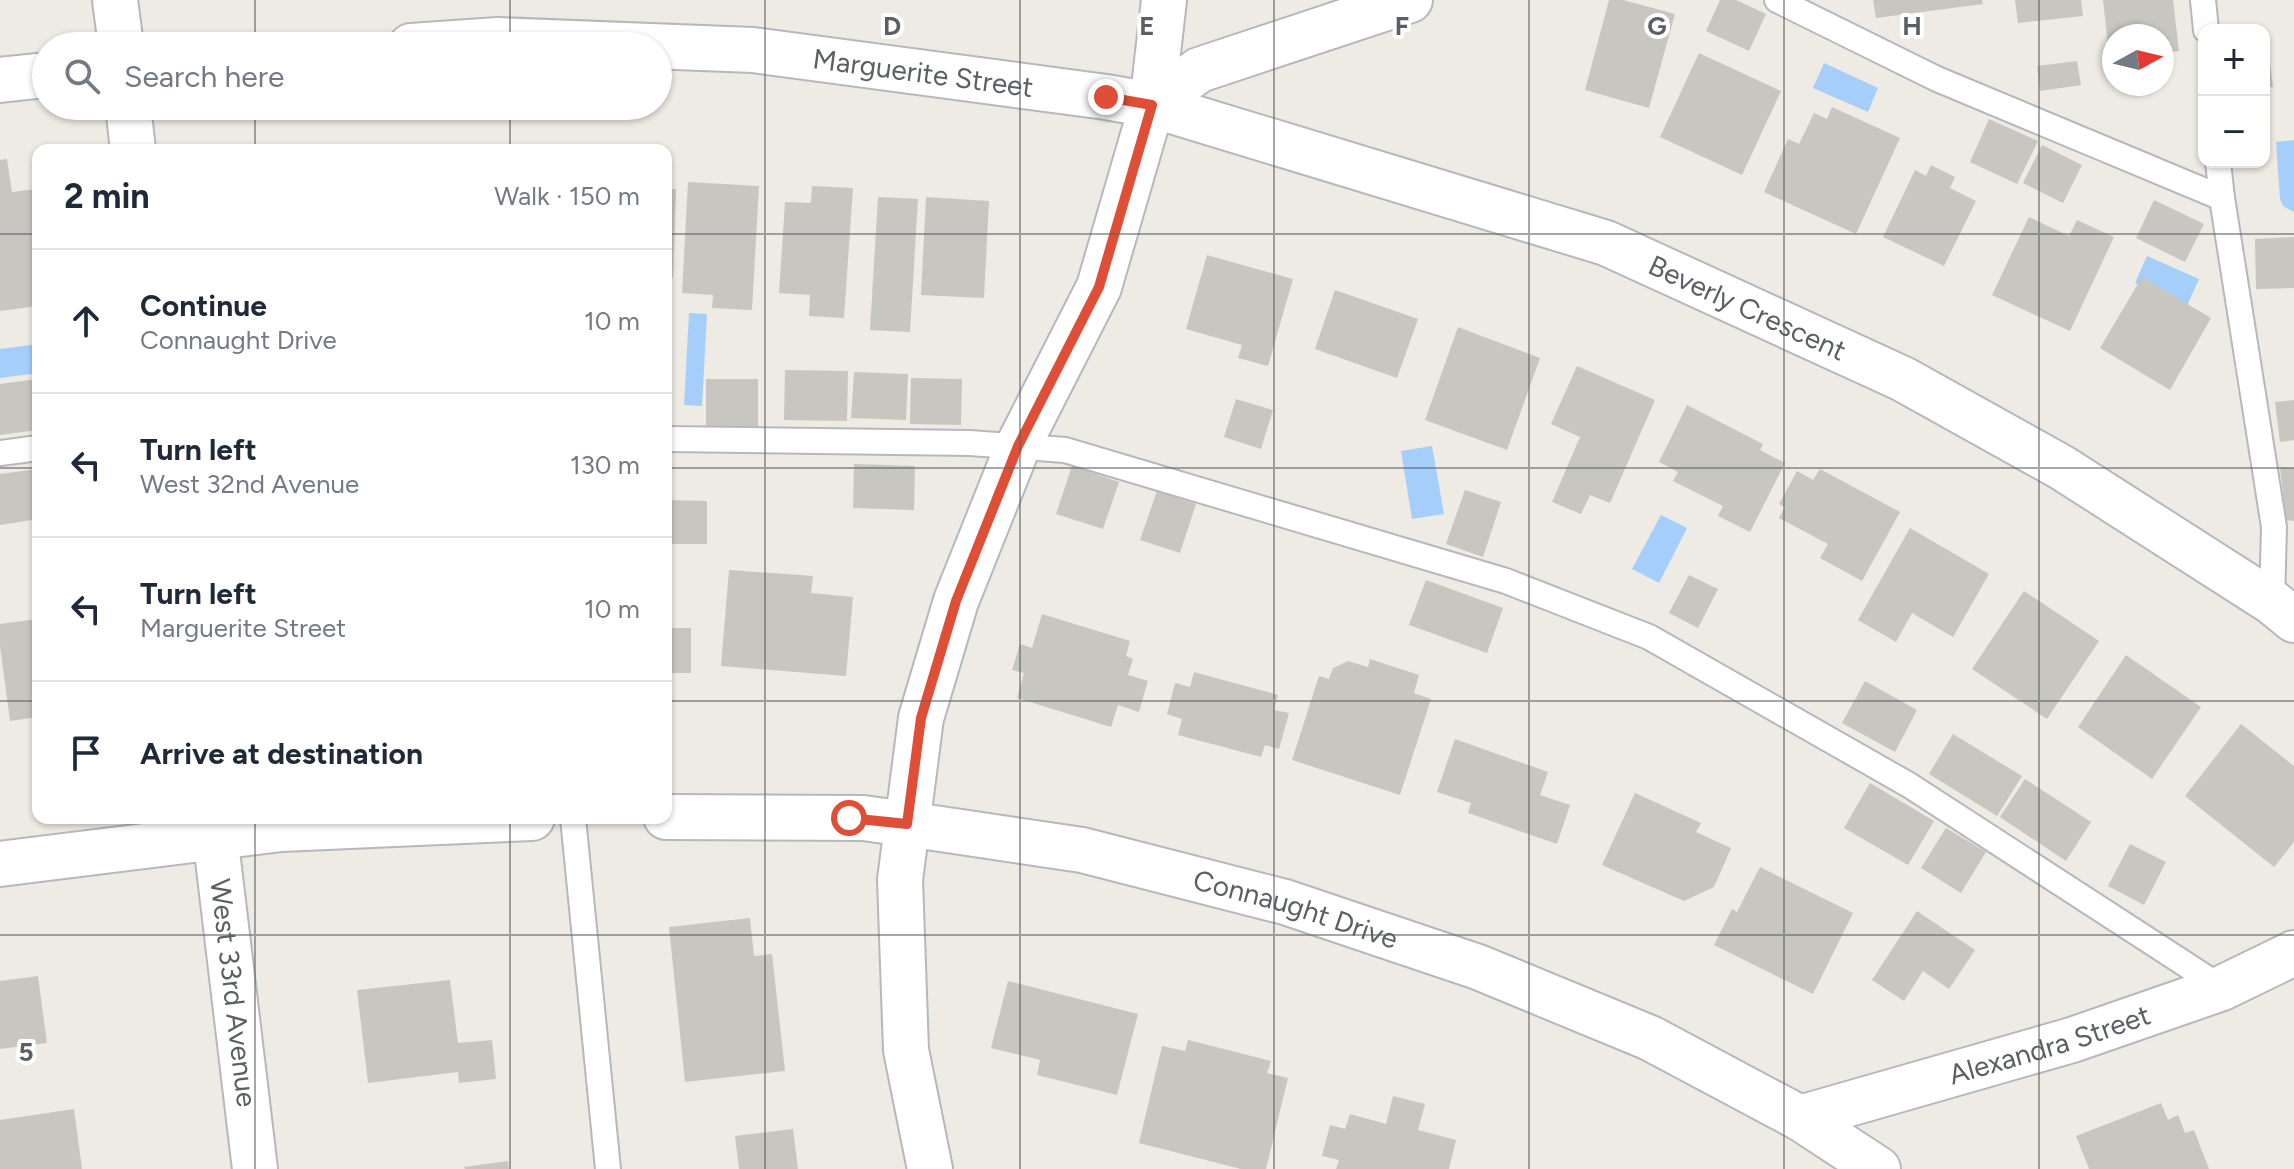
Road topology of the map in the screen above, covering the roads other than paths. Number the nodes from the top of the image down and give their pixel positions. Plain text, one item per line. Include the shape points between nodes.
1 (115, 0) edge
2 (1164, 0) edge
3 (1410, 0) edge
4 (1777, 0) edge
5 (2203, 0) edge
6 (2205, 24) edge
7 (119, 32) edge
8 (672, 47) edge
9 (32, 77) edge
10 (0, 80) edge
11 (1152, 105) junction
12 (130, 120) edge
13 (132, 144) edge
14 (2219, 168) edge
15 (2222, 198) junction
16 (672, 439) edge
17 (1018, 446) junction
18 (32, 449) edge
19 (0, 453) edge
20 (2283, 611) edge
21 (672, 817) edge
22 (395, 824) edge
23 (574, 824) edge
24 (907, 824) junction
25 (214, 828) edge
26 (0, 864) edge
27 (2294, 953) edge
28 (2222, 988) junction
29 (1800, 1118) junction
30 (255, 1169) edge
31 (608, 1169) edge
32 (930, 1169) edge
33 (1878, 1169) edge

1 - 7 street
2 - 11 street
3 - 11 street via 1199,70
4 - 15 lane via 1937,79
5 - 6 lane
8 - 11 street, Marguerite Street via 753,50
9 - 10 street
11 - 17 street via 1099,287
11 - 20 street, Beverly Crescent via 1606,243 1903,379 2061,467
12 - 13 street
14 - 15 lane
15 - 20 lane
16 - 17 lane
17 - 24 street via 956,601 925,703
17 - 28 lane via 1065,450 1506,581 1649,637 1909,785
18 - 19 lane
21 - 24 street, Connaught Drive via 863,818
22 - 25 street
23 - 31 lane
24 - 29 street, Connaught Drive via 1082,850 1285,902 1478,967 1650,1038
24 - 32 street via 900,880 906,1050
25 - 26 street
25 - 30 street, West 33rd Avenue
27 - 28 street, Alexandra Street
28 - 29 street, Alexandra Street via 2072,1040
29 - 33 street, Connaught Drive

